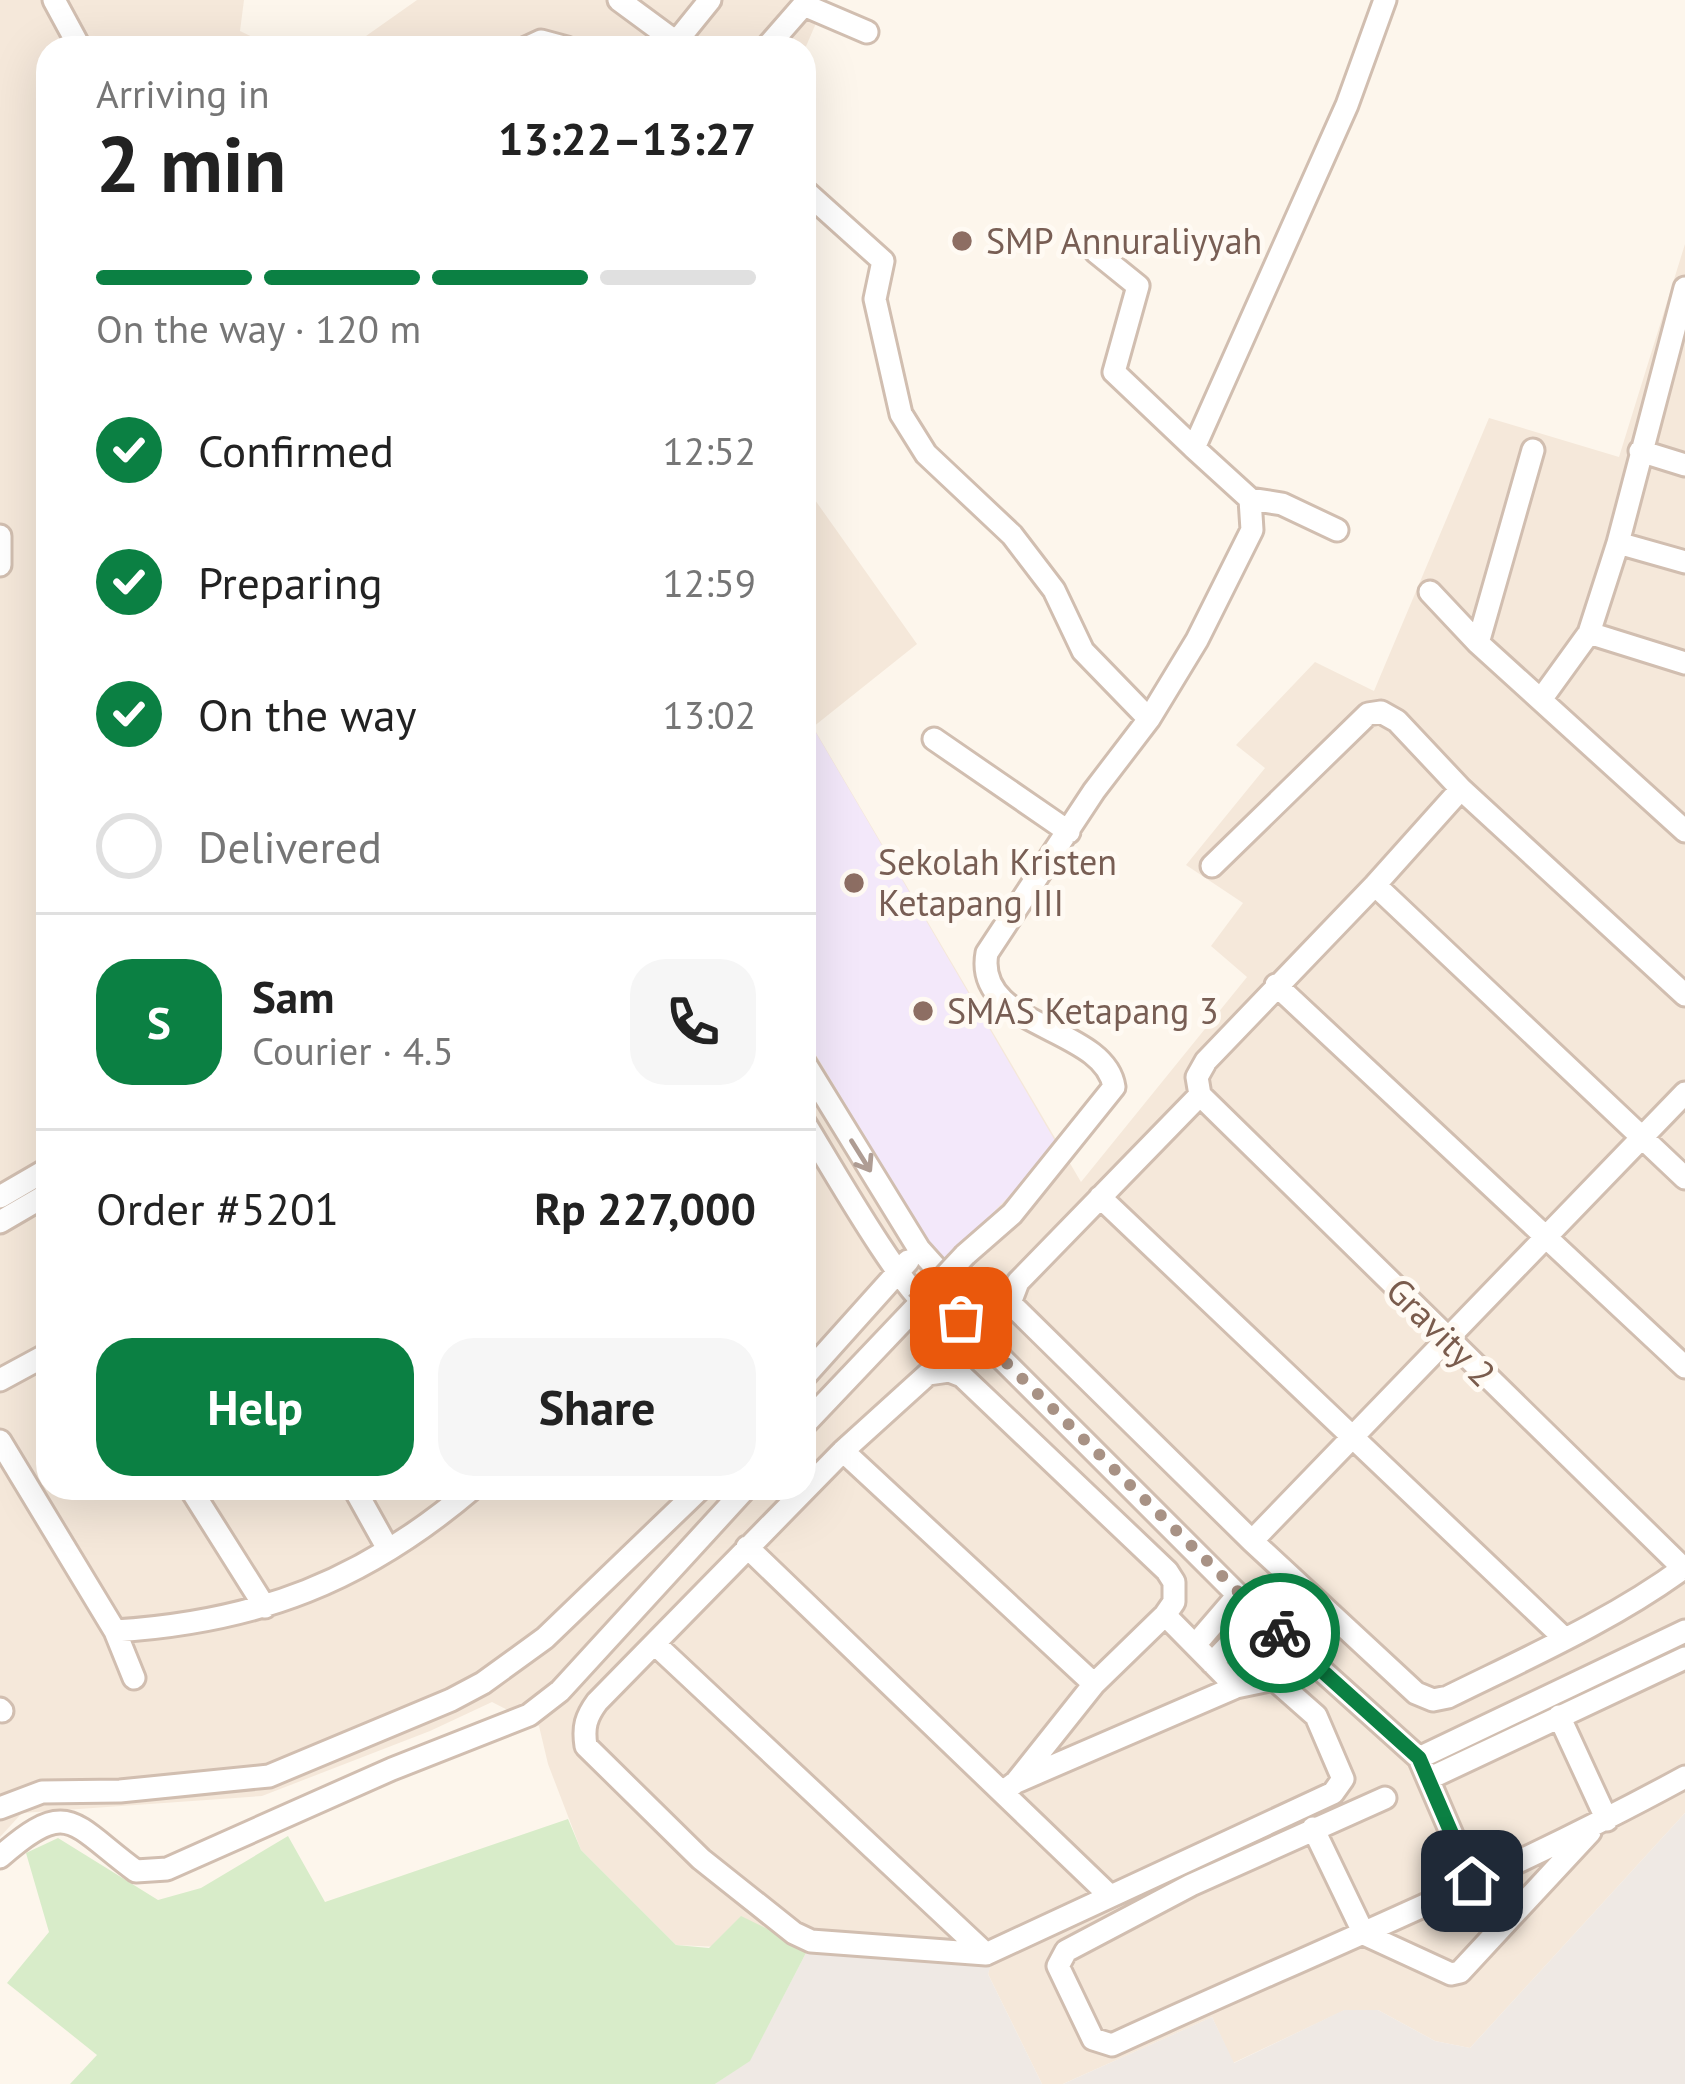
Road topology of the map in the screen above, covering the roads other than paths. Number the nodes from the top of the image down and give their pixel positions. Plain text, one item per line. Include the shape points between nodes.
1 (54, 0) edge
2 (619, 0) edge
3 (710, 0) edge
4 (1385, 0) edge
5 (806, 2) edge
6 (867, 32) dead end
7 (74, 36) edge
8 (668, 36) edge
9 (686, 36) edge
10 (776, 36) edge
11 (816, 201) edge
12 (1096, 252) dead end
13 (1685, 288) edge
14 (1674, 370) edge
15 (1195, 448) junction
16 (1533, 450) dead end
17 (1640, 451) junction
18 (1685, 465) edge
19 (1250, 499) junction
20 (1337, 530) dead end
21 (0, 536) edge
22 (1618, 543) junction
23 (1685, 562) edge
24 (0, 565) edge
25 (1430, 592) dead end
26 (1589, 633) junction
27 (1478, 643) junction
28 (1676, 660) edge
29 (1685, 676) edge
30 (1542, 698) junction
31 (1149, 719) junction
32 (934, 739) dead end
33 (1461, 789) junction
34 (1069, 832) junction
35 (1685, 832) edge
36 (1212, 866) dead end
37 (1375, 885) junction
38 (1276, 986) junction
39 (1685, 995) edge
40 (816, 1082) edge
41 (1685, 1093) edge
42 (1201, 1095) junction
43 (1642, 1138) junction
44 (816, 1141) edge
45 (36, 1176) edge
46 (1685, 1178) edge
47 (0, 1197) edge
48 (1100, 1197) junction
49 (36, 1201) edge
50 (0, 1222) edge
51 (1545, 1238) junction
52 (919, 1249) junction
53 (898, 1271) junction
54 (961, 1318) junction
55 (1448, 1339) junction
56 (36, 1361) edge
57 (816, 1363) edge
58 (1685, 1367) edge
59 (0, 1381) edge
60 (816, 1413) edge
61 (1353, 1436) junction
62 (0, 1442) edge
63 (843, 1451) junction
64 (816, 1478) edge
65 (198, 1500) edge
66 (361, 1500) edge
67 (459, 1500) edge
68 (689, 1500) edge
69 (735, 1500) edge
70 (794, 1500) edge
71 (1252, 1541) junction
72 (747, 1547) junction
73 (388, 1550) junction
74 (1684, 1567) edge
75 (1238, 1595) junction
76 (265, 1606) junction
77 (1259, 1614) junction
78 (1165, 1616) junction
79 (1685, 1630) edge
80 (115, 1631) junction
81 (1565, 1639) junction
82 (656, 1645) junction
83 (1195, 1645) junction
84 (1685, 1658) edge
85 (1212, 1663) junction
86 (134, 1678) dead end
87 (1094, 1684) junction
88 (1236, 1687) junction
89 (1559, 1717) junction
90 (1423, 1769) junction
91 (1685, 1778) edge
92 (1010, 1787) junction
93 (1385, 1798) dead end
94 (0, 1808) edge
95 (1603, 1822) junction
96 (1313, 1828) junction
97 (0, 1857) edge
98 (1472, 1881) junction
99 (1108, 1894) junction
100 (1364, 1934) junction
101 (986, 1954) junction

1 - 7 street
2 - 8 street
3 - 9 street
4 - 15 street via 1347,105
5 - 6 street
5 - 10 street
11 - 31 street via 883,261 875,299 901,414 926,454 1012,535 1054,590 1083,651
12 - 15 street via 1138,286 1114,372
13 - 14 street
14 - 17 street
15 - 19 street
16 - 27 street
17 - 18 street
17 - 22 street
19 - 20 street via 1282,504
19 - 31 street via 1252,530
21 - 24 street
22 - 23 street
22 - 26 street
25 - 27 street
26 - 28 street
26 - 30 street
27 - 30 street
28 - 29 street
30 - 35 street
31 - 34 street
32 - 34 street
33 - 36 street via 1397,721 1368,715
33 - 37 street
33 - 39 street
34 - 60 street, bridge via 989,948 985,968 1012,1008 1087,1051 1114,1087 1012,1214
37 - 38 street
37 - 43 street
38 - 42 street via 1200,1069
38 - 51 street
40 -> 52 street
41 - 43 street
42 - 48 street
42 - 55 street, Gravity 2
43 - 46 street
43 - 51 street
44 - 53 street
45 - 47 street
48 - 61 street
48 - 71 street via 1018,1282 1012,1309
49 - 50 street
51 - 55 street
51 - 58 street
52 - 53 street
52 - 54 street via 955,1288
53 - 54 street via 934,1312
53 - 57 street
54 - 75 street
55 - 61 street
55 - 74 street, Gravity 2
56 - 59 street
61 - 71 street
61 - 81 street
62 - 80 street
63 - 64 street
63 - 78 street via 928,1374 962,1376 1167,1571 1175,1589
63 - 87 street
65 - 76 street
66 - 73 street
67 - 73 street
68 - 94 street via 545,1638 451,1700 269,1776 42,1792
69 - 97 street via 529,1715 167,1869 136,1871 83,1830 53,1822
70 - 72 street
71 - 81 street via 1429,1699
72 - 82 street
72 - 92 street
73 - 76 street via 333,1582
74 - 81 street
75 - 77 street
75 - 83 street
76 - 80 street via 194,1624
77 - 85 street
77 - 90 street
78 - 83 street
78 - 87 street
79 - 90 street
80 - 86 street
82 - 101 street
82 - 101 street via 586,1716 586,1746 701,1859 811,1941
83 - 85 street
84 - 89 street
85 - 88 street
87 - 92 street
88 - 92 street
88 - 99 street via 1274,1679 1298,1698 1316,1716 1340,1786
89 - 90 street
89 - 95 street
90 - 98 street
91 - 95 street
92 - 99 street
93 - 96 street
95 - 98 street
95 - 100 street via 1456,1974
96 - 100 street
96 - 100 street via 1066,1951 1058,1966 1093,2038 1112,2045
98 - 100 street
99 - 101 street

